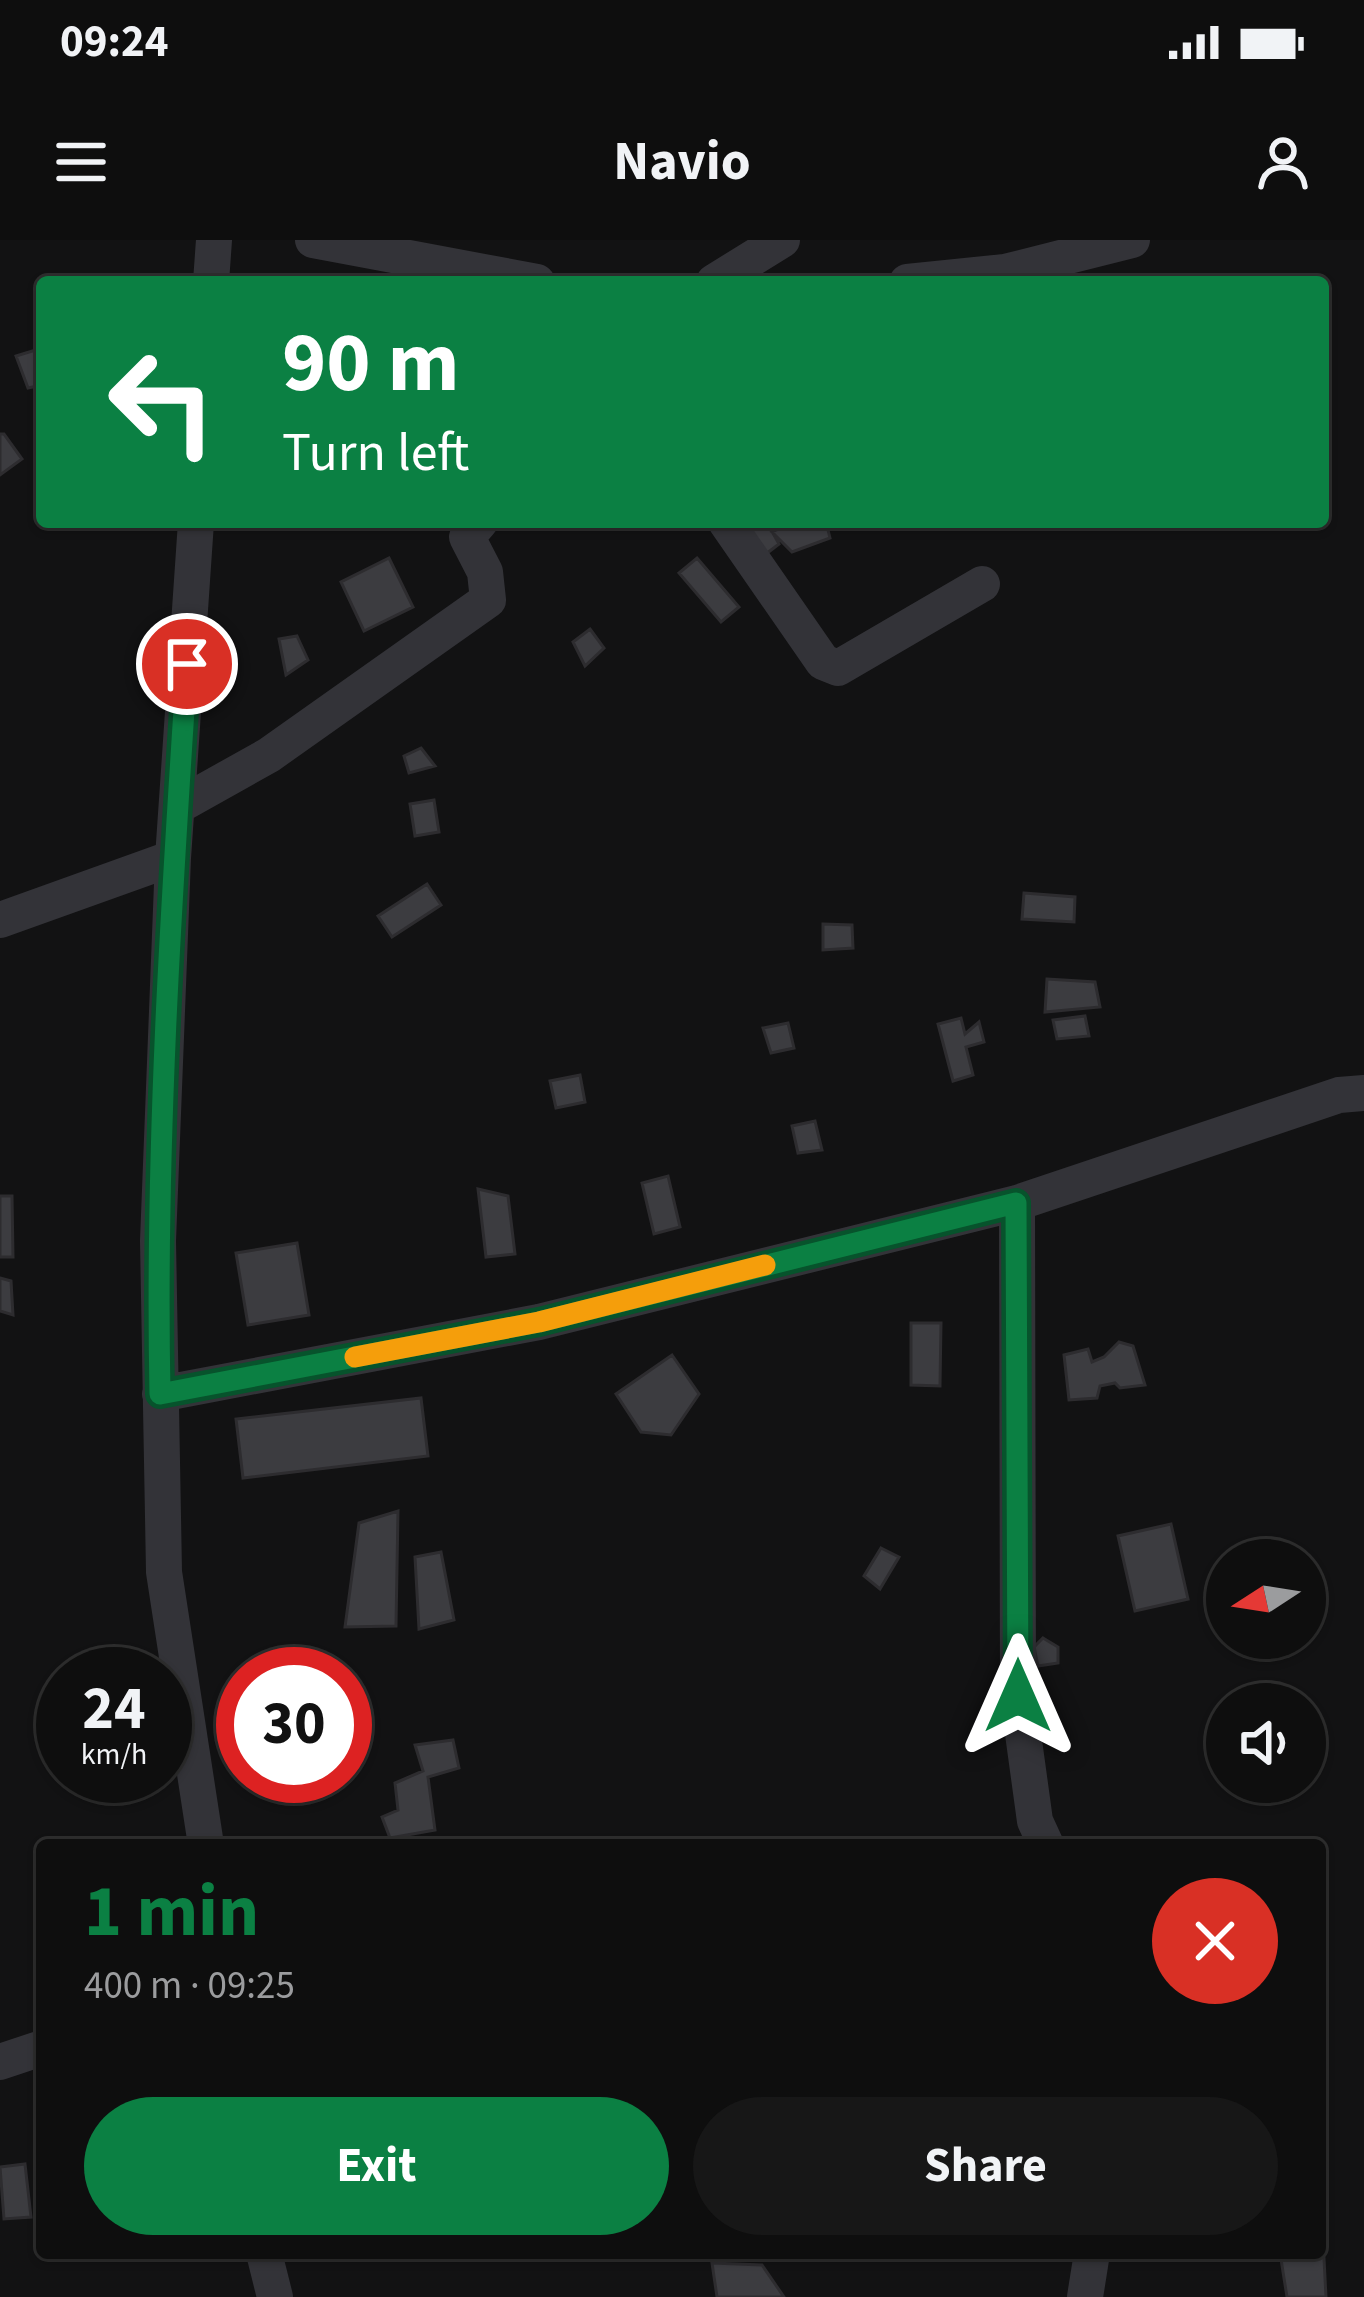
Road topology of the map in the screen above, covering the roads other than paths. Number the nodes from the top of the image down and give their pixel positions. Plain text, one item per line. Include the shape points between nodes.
1 (214, 240) edge
2 (313, 240) edge
3 (782, 240) edge
4 (1132, 240) edge
5 (211, 276) edge
6 (505, 276) edge
7 (724, 276) edge
8 (966, 276) edge
9 (196, 528) edge
10 (475, 528) edge
11 (730, 528) edge
12 (982, 584) dead end
13 (178, 806) junction
14 (173, 858) junction
15 (0, 920) edge
16 (1364, 1093) edge
17 (1016, 1203) junction
18 (160, 1394) junction
19 (205, 1839) edge
20 (1043, 1839) edge
21 (36, 2050) edge
22 (0, 2062) edge
23 (266, 2259) edge
24 (1091, 2259) edge
25 (275, 2297) edge
26 (1085, 2297) edge

1 - 5 street
2 - 6 street
3 - 7 street
4 - 8 street
9 - 13 street
10 - 13 street via 467,537 485,572 488,600 269,755
11 - 12 street via 823,662 838,668
13 - 14 street
14 - 15 street
14 - 18 street
16 - 17 street
17 - 18 street via 539,1322
17 - 20 street via 1018,1696
18 - 19 street via 164,1572
21 - 22 street
23 - 25 street
24 - 26 street

